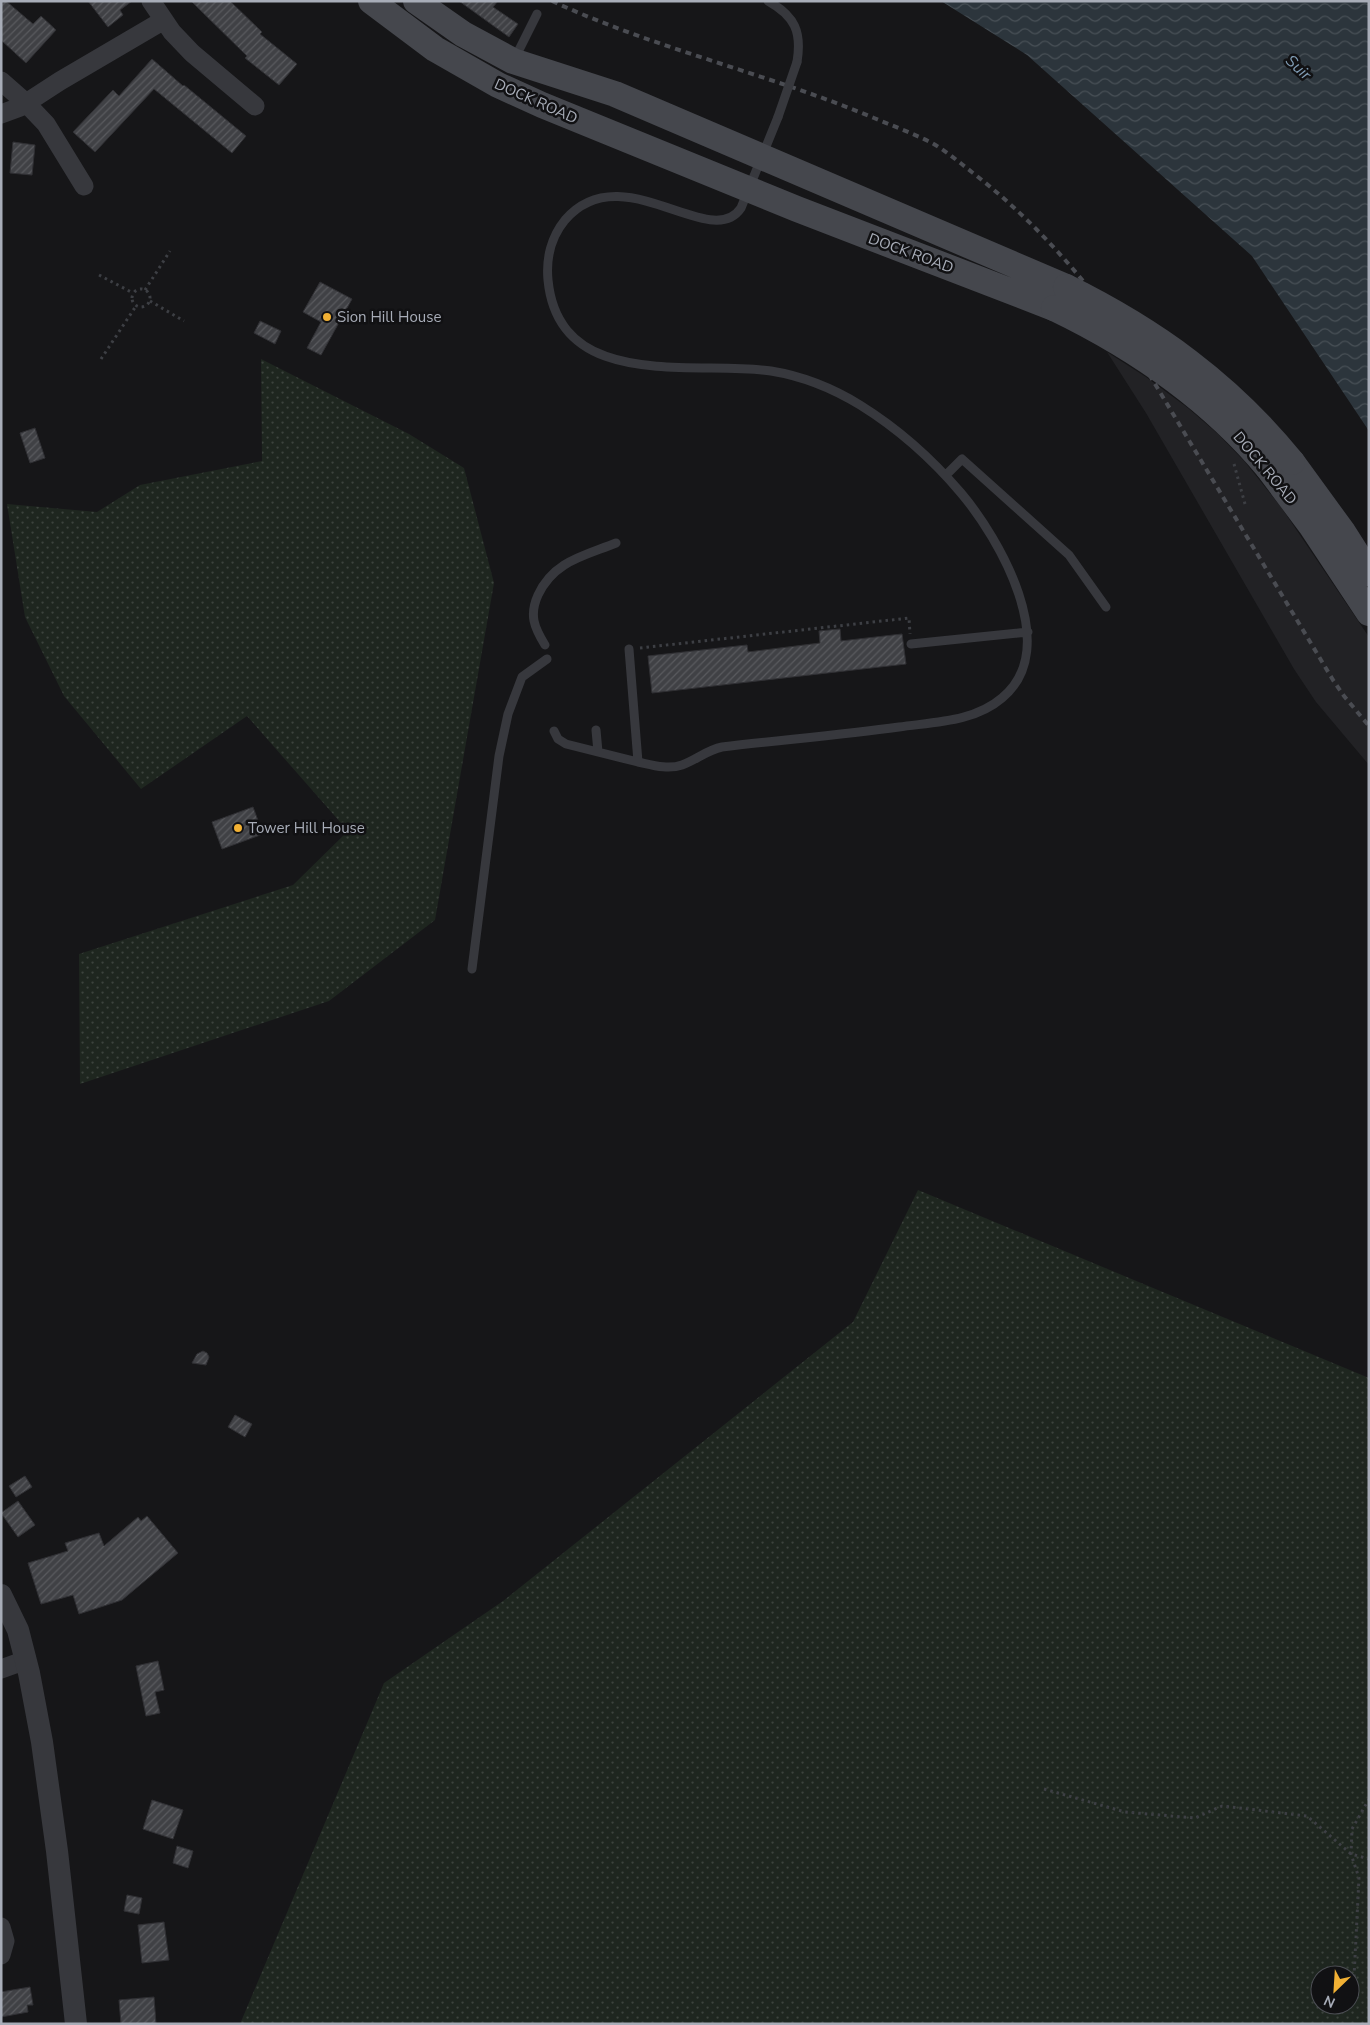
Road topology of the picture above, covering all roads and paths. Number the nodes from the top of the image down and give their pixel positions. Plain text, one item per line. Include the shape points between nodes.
1 (151, 1) edge
2 (371, 1) edge
3 (416, 1) edge
4 (768, 1) edge
5 (537, 14) dead end
6 (164, 20) junction
7 (513, 61) junction
8 (1, 81) edge
9 (26, 103) junction
10 (255, 106) dead end
11 (1, 114) edge
12 (761, 157) junction
13 (84, 186) dead end
14 (749, 188) junction
15 (170, 251) dead end
16 (99, 275) dead end
17 (145, 290) junction
18 (133, 293) junction
19 (1060, 297) junction
20 (150, 301) junction
21 (136, 306) junction
22 (184, 321) dead end
23 (101, 359) dead end
24 (1232, 456) dead end
25 (1280, 465) junction
26 (946, 475) junction
27 (1245, 504) dead end
28 (616, 544) dead end
29 (1369, 573) edge
30 (1106, 607) dead end
31 (1369, 613) edge
32 (1028, 632) junction
33 (911, 644) joint
34 (545, 645) dead end
35 (629, 650) joint
36 (546, 659) dead end
37 (596, 730) dead end
38 (554, 731) dead end
39 (598, 752) junction
40 (638, 762) junction
41 (472, 969) dead end
42 (1, 1595) edge
43 (26, 1660) junction
44 (1, 1669) edge
45 (1044, 1789) dead end
46 (1369, 1799) edge
47 (1351, 1854) junction
48 (1369, 1859) edge
49 (1, 1927) edge
50 (1, 1954) edge
51 (1355, 1965) edge
52 (76, 2024) edge

1 - 6 street
2 - 14 main road, DOCK ROAD via 435,49 498,85
3 - 7 main road, DOCK ROAD via 456,29
4 - 12 lane, bridge via 791,19 799,36 797,62
5 - 7 lane
6 - 9 street
6 - 10 street via 192,53
7 - 12 main road, DOCK ROAD via 615,94
8 - 9 street
9 - 11 street
9 - 13 street via 52,133
12 - 14 lane
12 - 19 main road, DOCK ROAD
14 - 19 main road, DOCK ROAD via 910,253 987,280
14 - 26 lane via 737,214 724,220 699,219 639,198 618,196 596,200 574,212 555,236 548,264 552,298 561,322 578,340 602,355 616,359 660,367 771,371 824,387 878,417
15 - 17 path
16 - 18 path
17 - 18 path via 140,288
17 - 20 path
18 - 21 path via 132,302
19 - 25 main road, DOCK ROAD, bridge via 1119,314 1187,360 1246,410
20 - 21 path via 145,306
20 - 22 path
21 - 23 path
24 - 27 path
25 - 29 main road, DOCK ROAD via 1328,511
25 - 31 main road, DOCK ROAD via 1307,520
26 - 30 lane via 962,459 1069,555
26 - 32 lane via 978,514 1002,556 1019,597
28 - 34 lane via 569,562 548,578 532,614
32 - 33 lane
32 - 40 lane via 1025,660 1016,682 1000,700 974,714 925,724 722,747 676,767
33 - 35 path via 909,618
35 - 40 lane
36 - 41 lane via 522,677 508,714 499,756
37 - 39 lane
38 - 39 lane via 566,744
39 - 40 lane
42 - 43 street via 18,1630
43 - 44 street
43 - 52 street via 57,1851
45 - 47 path via 1125,1812 1195,1818 1222,1806 1307,1816
46 - 47 path via 1352,1829
47 - 48 path
47 - 51 path via 1359,1878
49 - 50 street via 5,1941

